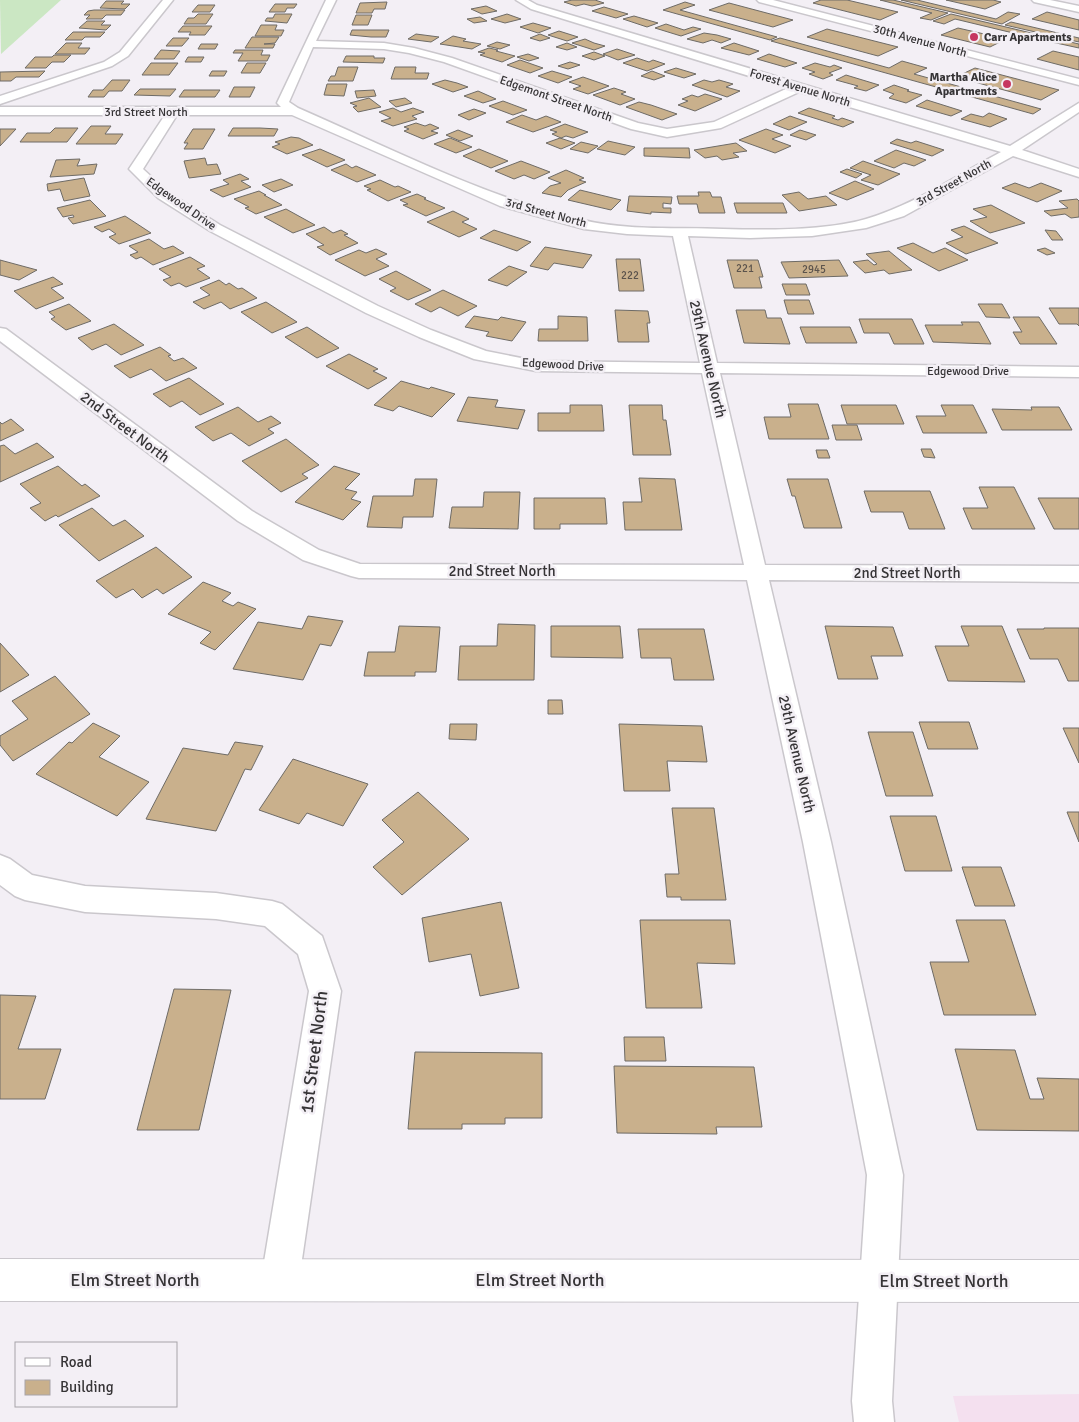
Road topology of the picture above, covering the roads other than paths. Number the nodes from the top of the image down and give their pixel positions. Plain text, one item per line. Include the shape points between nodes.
1 (168, 0) edge
2 (331, 0) edge
3 (521, 0) edge
4 (762, 0) edge
5 (1037, 0) edge
6 (1079, 9) edge
7 (309, 44) junction
8 (1079, 82) edge
9 (798, 88) junction
10 (0, 100) edge
11 (1079, 107) edge
12 (0, 111) edge
13 (173, 112) junction
14 (294, 112) junction
15 (1012, 151) junction
16 (1079, 173) edge
17 (679, 231) junction
18 (0, 332) edge
19 (710, 368) junction
20 (1079, 372) edge
21 (756, 573) junction
22 (1079, 574) edge
23 (0, 868) edge
24 (0, 1280) edge
25 (280, 1280) junction
26 (880, 1281) junction
27 (1079, 1281) edge
28 (874, 1422) edge

1 - 10 street via 124,54 108,64
2 - 7 street
3 - 9 street, Forest Avenue North via 534,7
4 - 8 street, 30th Avenue North
5 - 6 street
7 - 9 street, Edgemont Street North via 410,50 448,60 635,126 667,133 717,125
7 - 14 street via 284,103
9 - 15 street, Forest Avenue North
11 - 15 street, 3rd Street North
12 - 13 street, 3rd Street North
13 - 14 street, 3rd Street North
13 - 19 street, Edgewood Drive via 136,169 147,183 201,221 391,318 482,356 536,366
14 - 17 street, 3rd Street North via 505,203 584,225
15 - 16 street, Forest Avenue North
15 - 17 street, 3rd Street North via 899,213 866,224 812,232
17 - 19 street, 29th Avenue North
18 - 21 street, 2nd Street North via 245,516 311,555 359,570
19 - 20 street, Edgewood Drive
19 - 21 street, 29th Avenue North
21 - 22 street, 2nd Street North
21 - 26 street, 29th Avenue North via 817,842 885,1174
23 - 25 street, 1st Street North via 24,888 85,899 216,906 272,914 311,946 325,991
24 - 25 street, Elm Street North
25 - 26 street, Elm Street North
26 - 27 street, Elm Street North
26 - 28 street, 29th Avenue North via 872,1401

